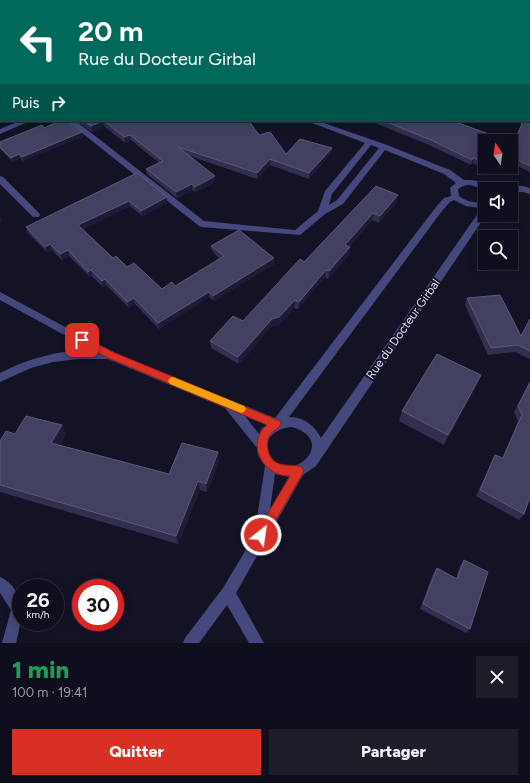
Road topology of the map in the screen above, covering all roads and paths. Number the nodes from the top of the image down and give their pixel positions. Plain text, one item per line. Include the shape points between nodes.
1 (24, 122) edge
2 (72, 122) edge
3 (314, 122) edge
4 (0, 132) edge
5 (370, 142) junction
6 (384, 147) junction
7 (0, 179) edge
8 (462, 183) junction
9 (478, 184) edge
10 (518, 189) edge
11 (530, 191) edge
12 (455, 197) junction
13 (478, 205) edge
14 (322, 212) junction
15 (36, 215) dead end
16 (478, 220) edge
17 (0, 296) edge
18 (109, 355) junction
19 (0, 378) edge
20 (229, 404) junction
21 (277, 423) junction
22 (261, 445) junction
23 (318, 452) junction
24 (271, 465) junction
25 (299, 471) junction
26 (261, 535) junction
27 (0, 584) edge
28 (228, 593) junction
29 (9, 643) edge
30 (190, 643) edge
31 (257, 643) edge

1 - 4 street
2 - 14 street via 202,224 297,233
3 - 5 street
5 - 6 street
5 - 14 street via 328,193
6 - 8 street via 447,172
6 - 14 street via 340,202
7 - 15 street
8 - 9 street
8 - 12 street via 454,188
10 - 11 street
12 - 13 street, Rue du Docteur Girbal via 468,204
12 - 21 street via 447,200 439,209
16 - 23 street, Rue du Docteur Girbal
17 - 18 street
18 - 19 street via 80,353 38,360
18 - 20 street
20 - 21 street
20 - 22 street
21 - 22 street via 266,432
21 - 23 street via 293,421 307,427 316,438
22 - 24 street via 264,456
23 - 25 street, Rue du Docteur Girbal via 308,467
24 - 25 street via 284,471
24 - 26 street, Rue du Docteur Girbal
25 - 26 street, Rue du Docteur Girbal
26 - 28 street, Rue du Docteur Girbal
27 - 29 street via 18,609
28 - 30 street, Rue du Docteur Girbal
28 - 31 street

